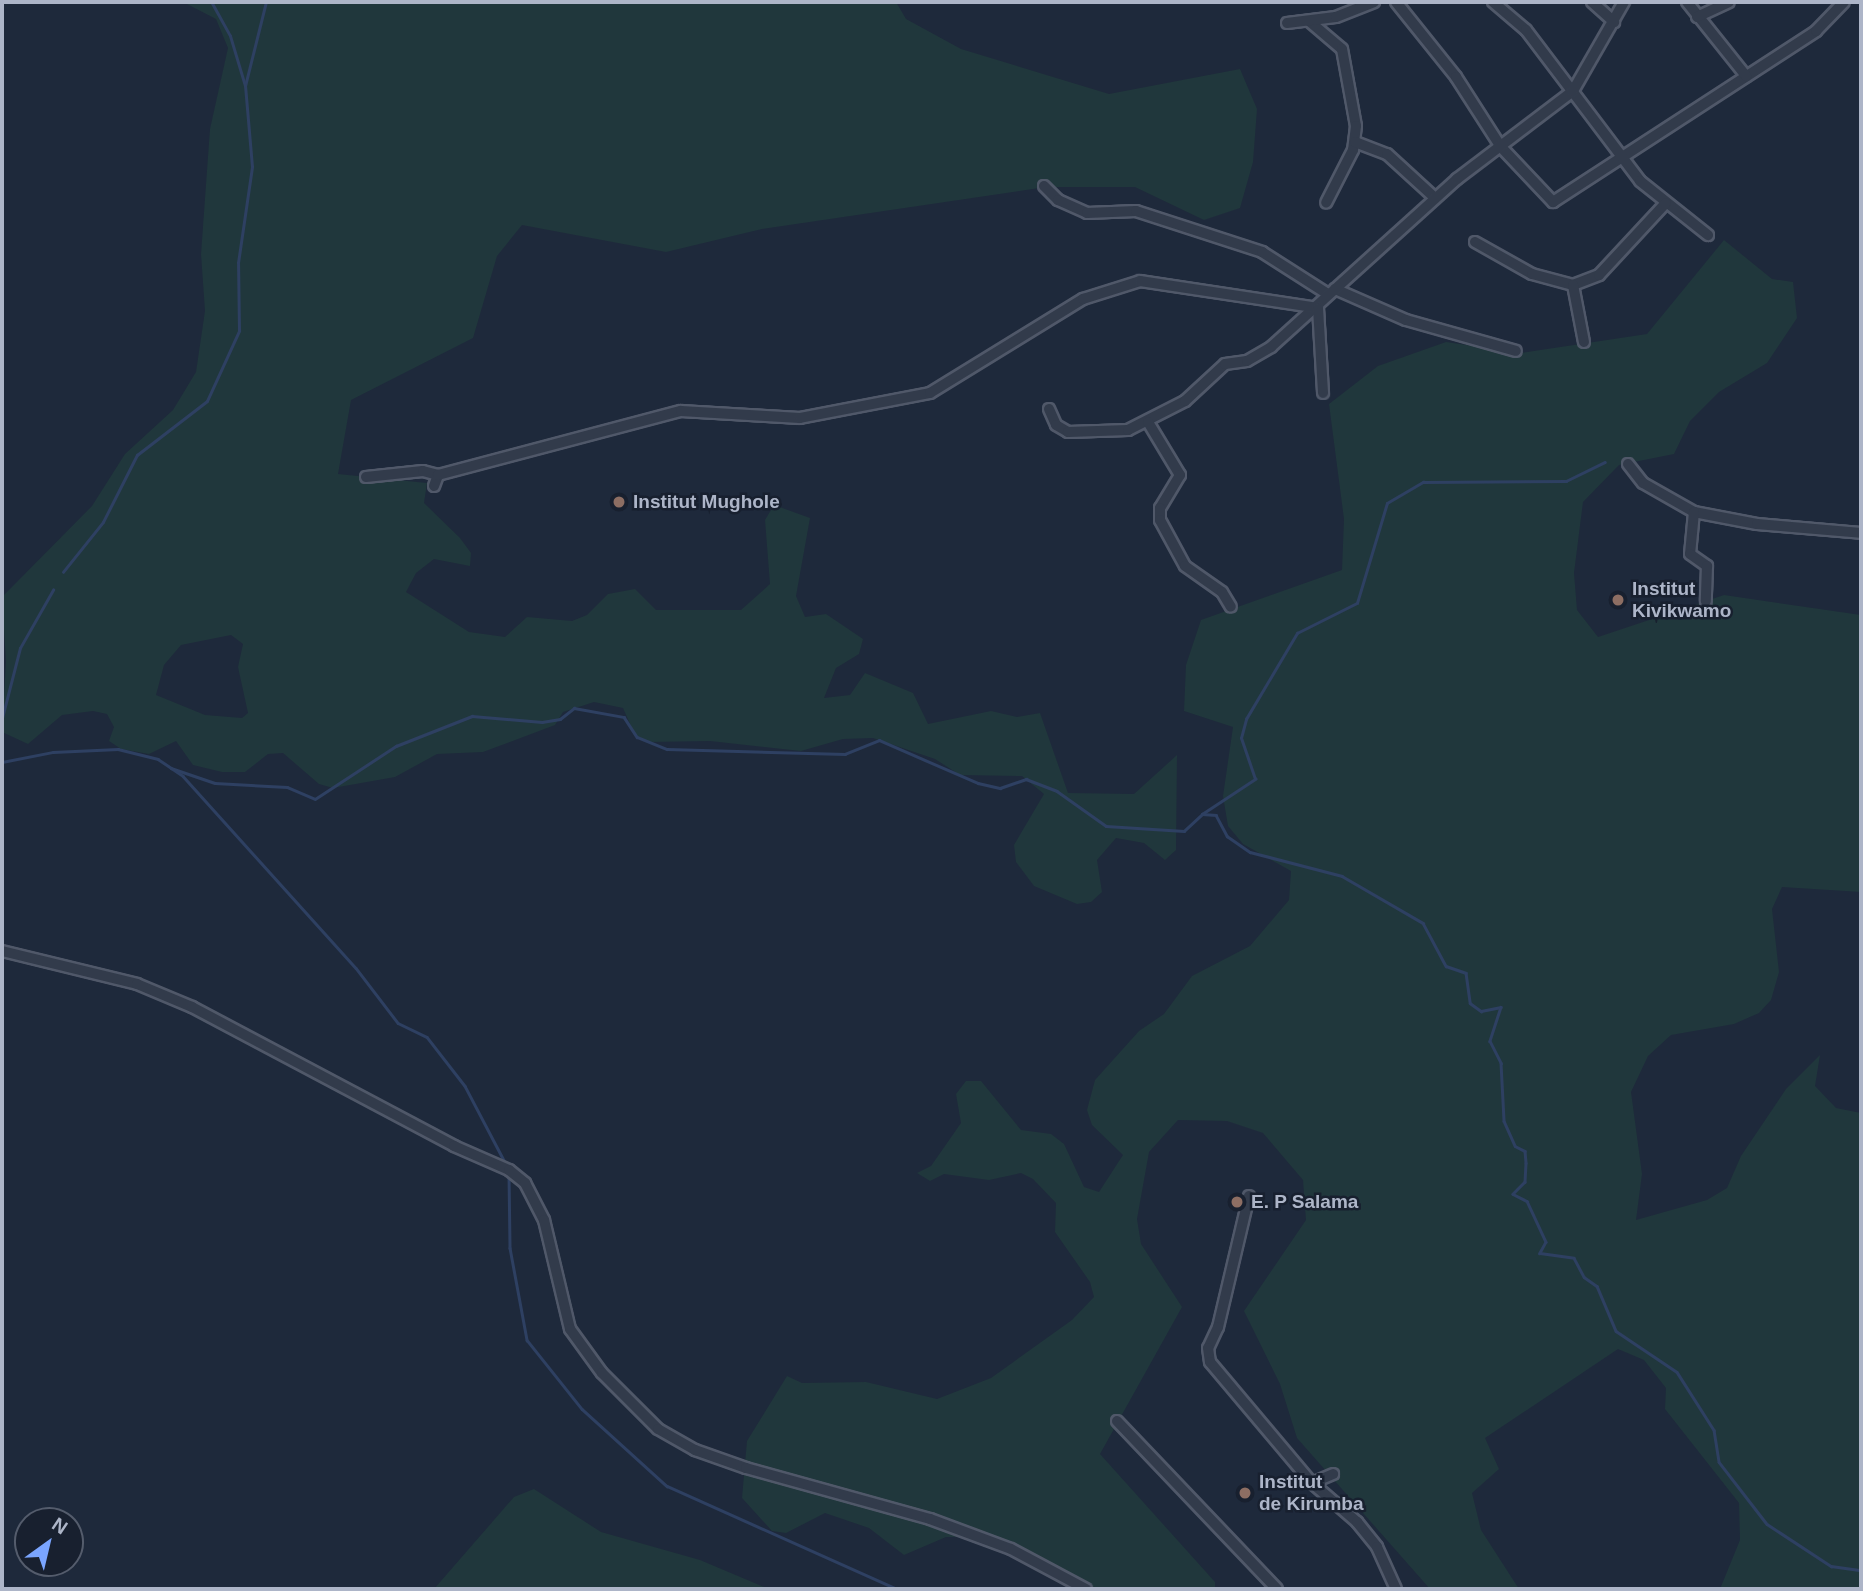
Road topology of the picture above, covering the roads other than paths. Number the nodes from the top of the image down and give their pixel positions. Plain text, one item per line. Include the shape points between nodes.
1 (1374, 2) edge
2 (1396, 2) edge
3 (1493, 2) edge
4 (1592, 2) edge
5 (1623, 2) edge
6 (1687, 2) edge
7 (1729, 2) edge
8 (1844, 2) edge
9 (1696, 17) junction
10 (1309, 20) junction
11 (1614, 22) junction
12 (1286, 23) dead end
13 (1746, 76) junction
14 (1573, 91) junction
15 (1355, 142) junction
16 (1501, 147) junction
17 (1620, 156) junction
18 (1044, 186) dead end
19 (1435, 198) junction
20 (1326, 203) dead end
21 (1666, 203) junction
22 (1708, 235) dead end
23 (1475, 242) dead end
24 (1573, 285) junction
25 (1332, 291) junction
26 (1318, 308) junction
27 (1584, 342) dead end
28 (1516, 351) dead end
29 (1323, 393) dead end
30 (1049, 409) dead end
31 (1148, 422) junction
32 (1628, 464) dead end
33 (366, 477) dead end
34 (1694, 512) junction
35 (1861, 533) edge
36 (1706, 601) dead end
37 (1231, 607) dead end
38 (2, 951) edge
39 (1249, 1196) dead end
40 (1117, 1422) dead end
41 (1334, 1474) dead end
42 (1312, 1483) junction
43 (1086, 1589) edge
44 (1277, 1589) edge
45 (1396, 1589) edge

1 - 10 street
2 - 16 street via 1456,77
3 - 14 street via 1526,30 1545,62
4 - 11 street
5 - 11 street
6 - 9 street
7 - 9 street
8 - 13 street via 1816,31
9 - 13 street
10 - 12 street
10 - 15 street via 1342,49
11 - 14 street
13 - 17 street
14 - 16 street
14 - 17 street
15 - 19 street via 1387,154
15 - 20 street
16 - 17 street via 1553,202
16 - 19 street
17 - 21 street
18 - 25 street via 1058,200 1087,213 1136,211 1262,252
19 - 25 street
21 - 22 street
21 - 24 street via 1599,275
23 - 24 street via 1532,274
24 - 27 street
25 - 26 street
25 - 28 street via 1406,320
26 - 29 street
26 - 31 street via 1271,347 1247,361 1225,364 1185,401
26 - 33 street via 1140,281 1083,299 930,393 800,418 681,411 436,481 423,471
30 - 31 street via 1056,425 1088,435
31 - 37 street via 1180,475 1160,508 1160,520 1185,566 1222,593
32 - 34 street via 1643,483
34 - 35 street via 1757,524
34 - 36 street via 1690,554 1707,566
38 - 43 street via 148,989 509,1170 525,1183 544,1220 570,1329 602,1373 659,1429 695,1450 746,1468 930,1519 1000,1545
39 - 42 street via 1219,1327 1208,1348 1210,1362
40 - 44 street
41 - 42 street
42 - 45 street via 1377,1547

